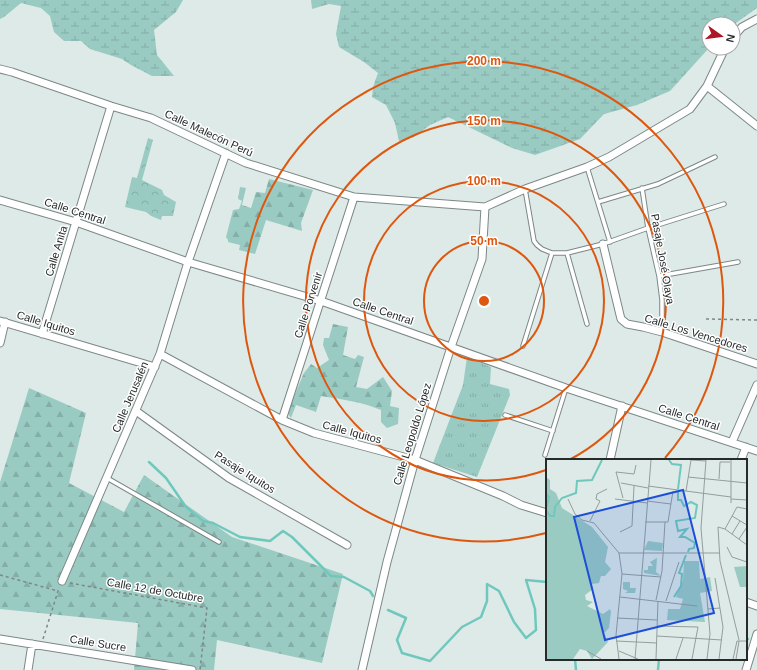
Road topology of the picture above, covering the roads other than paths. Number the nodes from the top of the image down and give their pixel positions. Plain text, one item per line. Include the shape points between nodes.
1 (757, 19) edge
2 (741, 28) edge
3 (721, 56) edge
4 (0, 69) edge
5 (707, 86) junction
6 (111, 106) junction
7 (757, 126) edge
8 (226, 153) junction
9 (715, 156) dead end
10 (587, 167) junction
11 (642, 188) junction
12 (525, 189) junction
13 (354, 197) junction
14 (0, 200) edge
15 (598, 202) junction
16 (724, 204) dead end
17 (485, 207) junction
18 (76, 222) junction
19 (648, 228) junction
20 (606, 243) junction
21 (552, 253) junction
22 (567, 254) junction
23 (188, 262) junction
24 (738, 262) dead end
25 (659, 276) junction
26 (321, 301) junction
27 (3, 321) edge
28 (587, 324) dead end
29 (662, 332) junction
30 (42, 334) junction
31 (0, 343) edge
32 (523, 346) dead end
33 (451, 347) junction
34 (160, 354) junction
35 (757, 364) edge
36 (155, 367) junction
37 (757, 385) edge
38 (566, 388) junction
39 (622, 406) junction
40 (136, 412) junction
41 (505, 415) dead end
42 (282, 420) junction
43 (553, 431) junction
44 (732, 442) junction
45 (746, 446) junction
46 (757, 450) edge
47 (545, 455) dead end
48 (610, 459) edge
49 (741, 459) edge
50 (415, 460) junction
51 (107, 478) junction
52 (546, 512) edge
53 (218, 542) dead end
54 (347, 545) dead end
55 (62, 581) road end
56 (747, 602) edge
57 (757, 606) edge
58 (757, 634) edge
59 (0, 639) edge
60 (32, 644) junction
61 (28, 670) edge
62 (192, 670) edge
63 (362, 670) edge
64 (746, 670) edge

1 - 2 street
3 - 5 street
4 - 6 street, Calle Malecón Perú
5 - 7 street
5 - 10 street via 690,109 609,157
6 - 8 street, Calle Malecón Perú via 151,118
6 - 18 street, Calle Anita
8 - 13 street, Calle Malecón Perú via 246,163
8 - 23 street, Calle Jerusalén
9 - 11 lane via 658,184
10 - 12 street
10 - 15 lane
11 - 15 lane
11 - 19 lane, Pasaje José Olaya
12 - 17 street
12 - 21 lane via 534,241 542,249
13 - 17 street, Calle Malecón Perú
13 - 26 street, Calle Porvenir
14 - 18 street, Calle Central
15 - 20 lane
16 - 19 lane
17 - 33 street, Calle Leopoldo López via 482,259
18 - 23 street, Calle Central
18 - 30 street, Calle Anita
19 - 20 lane
19 - 25 lane, Pasaje José Olaya
20 - 22 lane
20 - 29 street, Calle Los Vencedores via 621,319 627,324
21 - 22 lane
21 - 32 lane
22 - 28 lane
23 - 26 street, Calle Central
23 - 34 street, Calle Jerusalén
24 - 25 lane
25 - 29 lane, Pasaje José Olaya
26 - 33 street, Calle Central
26 - 42 street, Calle Porvenir
27 - 30 street, Calle Iquitos
27 - 31 street
29 - 35 street, Calle Los Vencedores
30 - 36 street, Calle Iquitos
33 - 38 street, Calle Central
33 - 50 street, Calle Leopoldo López
34 - 36 street, Calle Jerusalén
34 - 42 street, Calle Iquitos
36 - 40 street, Calle Jerusalén
37 - 44 street
38 - 39 street, Calle Central
38 - 43 lane
39 - 44 street, Calle Central
39 - 48 street
40 - 51 street, Calle Jerusalén
40 - 54 street, Pasaje Iquitos via 229,478
41 - 43 lane
42 - 50 street, Calle Iquitos via 314,433
43 - 47 lane
44 - 45 street, Calle Central
45 - 46 street, Calle Central
45 - 49 street
50 - 52 street, Calle Iquitos via 521,505
50 - 63 street, Calle Leopoldo López via 387,562
51 - 53 lane
51 - 55 street, Calle Jerusalén
56 - 57 street
58 - 64 street
59 - 60 street, Calle Sucre
60 - 61 street
60 - 62 street, Calle Sucre

